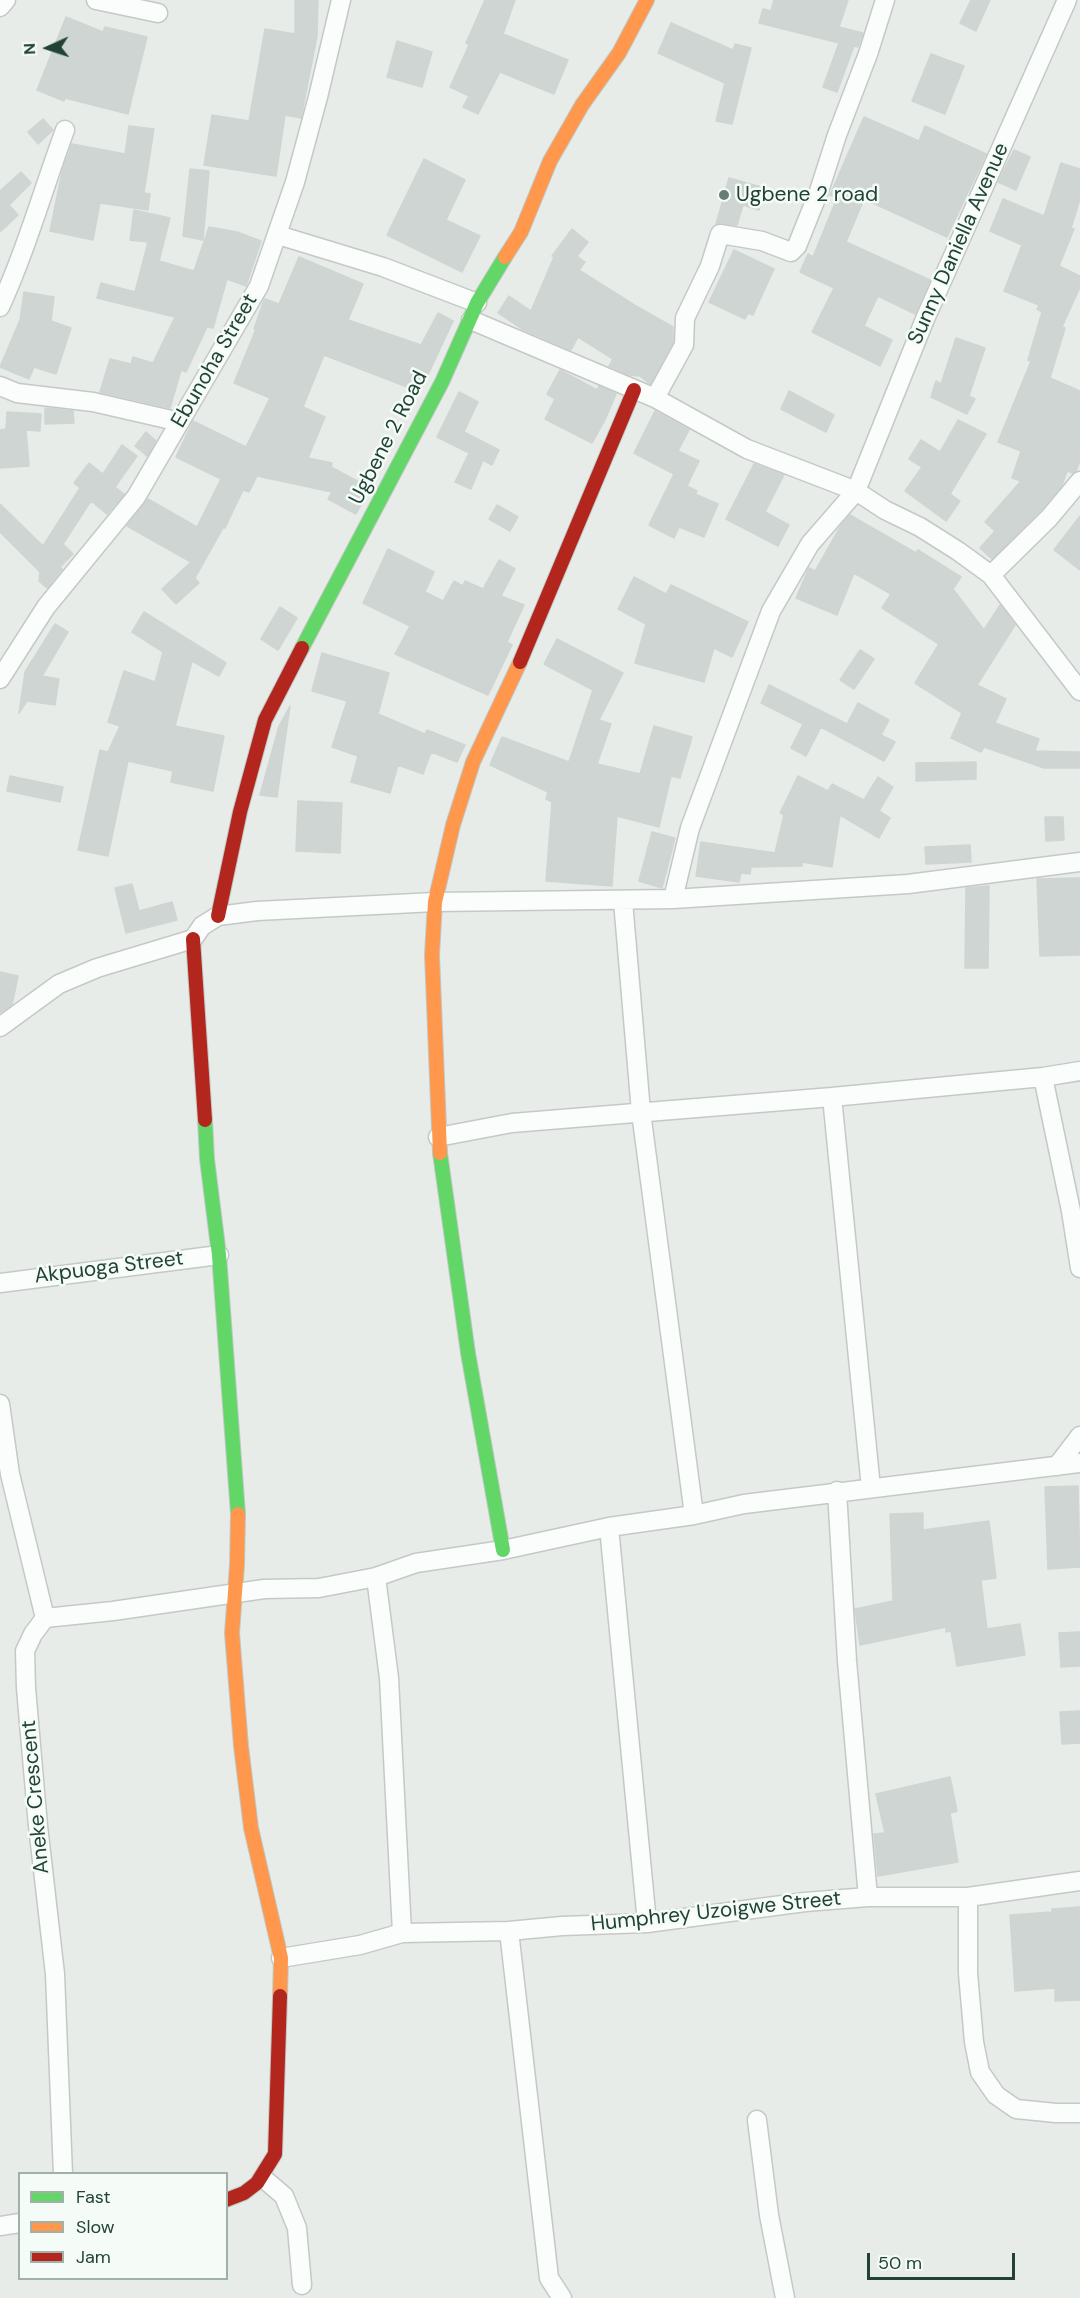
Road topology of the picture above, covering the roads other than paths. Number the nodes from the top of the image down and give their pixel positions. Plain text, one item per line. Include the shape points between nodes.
1 (6, 0) edge
2 (96, 0) edge
3 (340, 0) edge
4 (647, 0) edge
5 (885, 0) edge
6 (1067, 0) edge
7 (0, 7) edge
8 (158, 13) dead end
9 (65, 130) dead end
10 (278, 235) junction
11 (0, 307) edge
12 (474, 312) junction
13 (0, 386) edge
14 (634, 390) junction
15 (655, 398) junction
16 (180, 422) junction
17 (1080, 481) edge
18 (856, 491) junction
19 (991, 575) junction
20 (2, 672) edge
21 (1080, 691) edge
22 (1080, 862) edge
23 (673, 900) junction
24 (623, 901) junction
25 (435, 902) junction
26 (218, 916) junction
27 (193, 939) junction
28 (0, 1027) edge
29 (1080, 1071) edge
30 (1043, 1077) junction
31 (832, 1097) junction
32 (641, 1112) junction
33 (438, 1137) junction
34 (219, 1255) junction
35 (1080, 1268) edge
36 (0, 1283) edge
37 (0, 1404) edge
38 (1080, 1436) edge
39 (1080, 1463) edge
40 (1057, 1466) junction
41 (871, 1488) junction
42 (837, 1491) junction
43 (694, 1515) junction
44 (609, 1527) junction
45 (503, 1550) junction
46 (376, 1577) junction
47 (235, 1595) junction
48 (45, 1618) junction
49 (1080, 1881) edge
50 (968, 1897) junction
51 (868, 1898) junction
52 (647, 1923) junction
53 (509, 1931) junction
54 (402, 1933) junction
55 (281, 1958) junction
56 (1080, 2113) edge
57 (757, 2120) dead end
58 (63, 2172) edge
59 (263, 2178) junction
60 (228, 2199) edge
61 (18, 2223) edge
62 (0, 2226) edge
63 (302, 2284) dead end
64 (562, 2298) edge
65 (785, 2298) edge

1 - 7 street
2 - 8 street
3 - 10 street, Ebunoha Street
4 - 12 street, Ugbene 2 Road via 620,53 582,105 550,161 521,232
5 - 15 street via 797,246 791,252 720,234 710,266 685,318 684,345
6 - 18 street, Sunny Daniella Avenue via 925,319
9 - 11 street via 33,226
10 - 12 street via 383,267
10 - 16 street, Ebunoha Street via 260,286
12 - 14 street
12 - 26 street, Ugbene 2 Road via 410,444 265,720
13 - 16 street via 17,393 93,402
14 - 15 street
14 - 25 street via 533,634 473,762
15 - 18 street via 747,448
16 - 20 street, Ebunoha Street via 136,497 46,608
17 - 19 street
18 - 19 street via 920,527
18 - 23 street, Sunny Daniella Avenue via 810,544 771,610 690,828
19 - 21 street
22 - 23 street via 908,884
23 - 24 street
24 - 25 street
24 - 32 street
25 - 26 street
25 - 33 street via 432,966
26 - 27 street via 202,926
27 - 28 street via 97,968 59,984
27 - 34 street via 207,1159
29 - 30 street
30 - 31 street
30 - 35 street
31 - 32 street
31 - 41 street
32 - 33 street via 512,1123
32 - 43 street
33 - 45 street via 468,1353
34 - 36 street, Akpuoga Street
34 - 47 street via 238,1509
37 - 48 street via 10,1474
38 - 40 street
39 - 40 street
40 - 41 street
41 - 42 street
42 - 43 street
42 - 51 street
43 - 44 street
44 - 45 street
44 - 52 street
45 - 46 street via 416,1563
46 - 47 street via 319,1588 264,1589
46 - 54 street via 389,1678
47 - 48 street
47 - 55 street via 232,1632 251,1828
48 - 58 street, Aneke Crescent via 25,1651 26,1688 55,1974
49 - 50 street, Humphrey Uzoigwe Street
50 - 51 street, Humphrey Uzoigwe Street
50 - 56 street via 968,1973 980,2072 996,2095 1016,2109
51 - 52 street, Humphrey Uzoigwe Street via 805,1902
52 - 53 street, Humphrey Uzoigwe Street
53 - 54 street, Humphrey Uzoigwe Street
53 - 64 street via 549,2278
54 - 55 street, Humphrey Uzoigwe Street via 360,1946
55 - 59 street via 275,2154
57 - 65 street
59 - 60 street via 244,2194
59 - 63 street via 284,2196 297,2228
61 - 62 street

